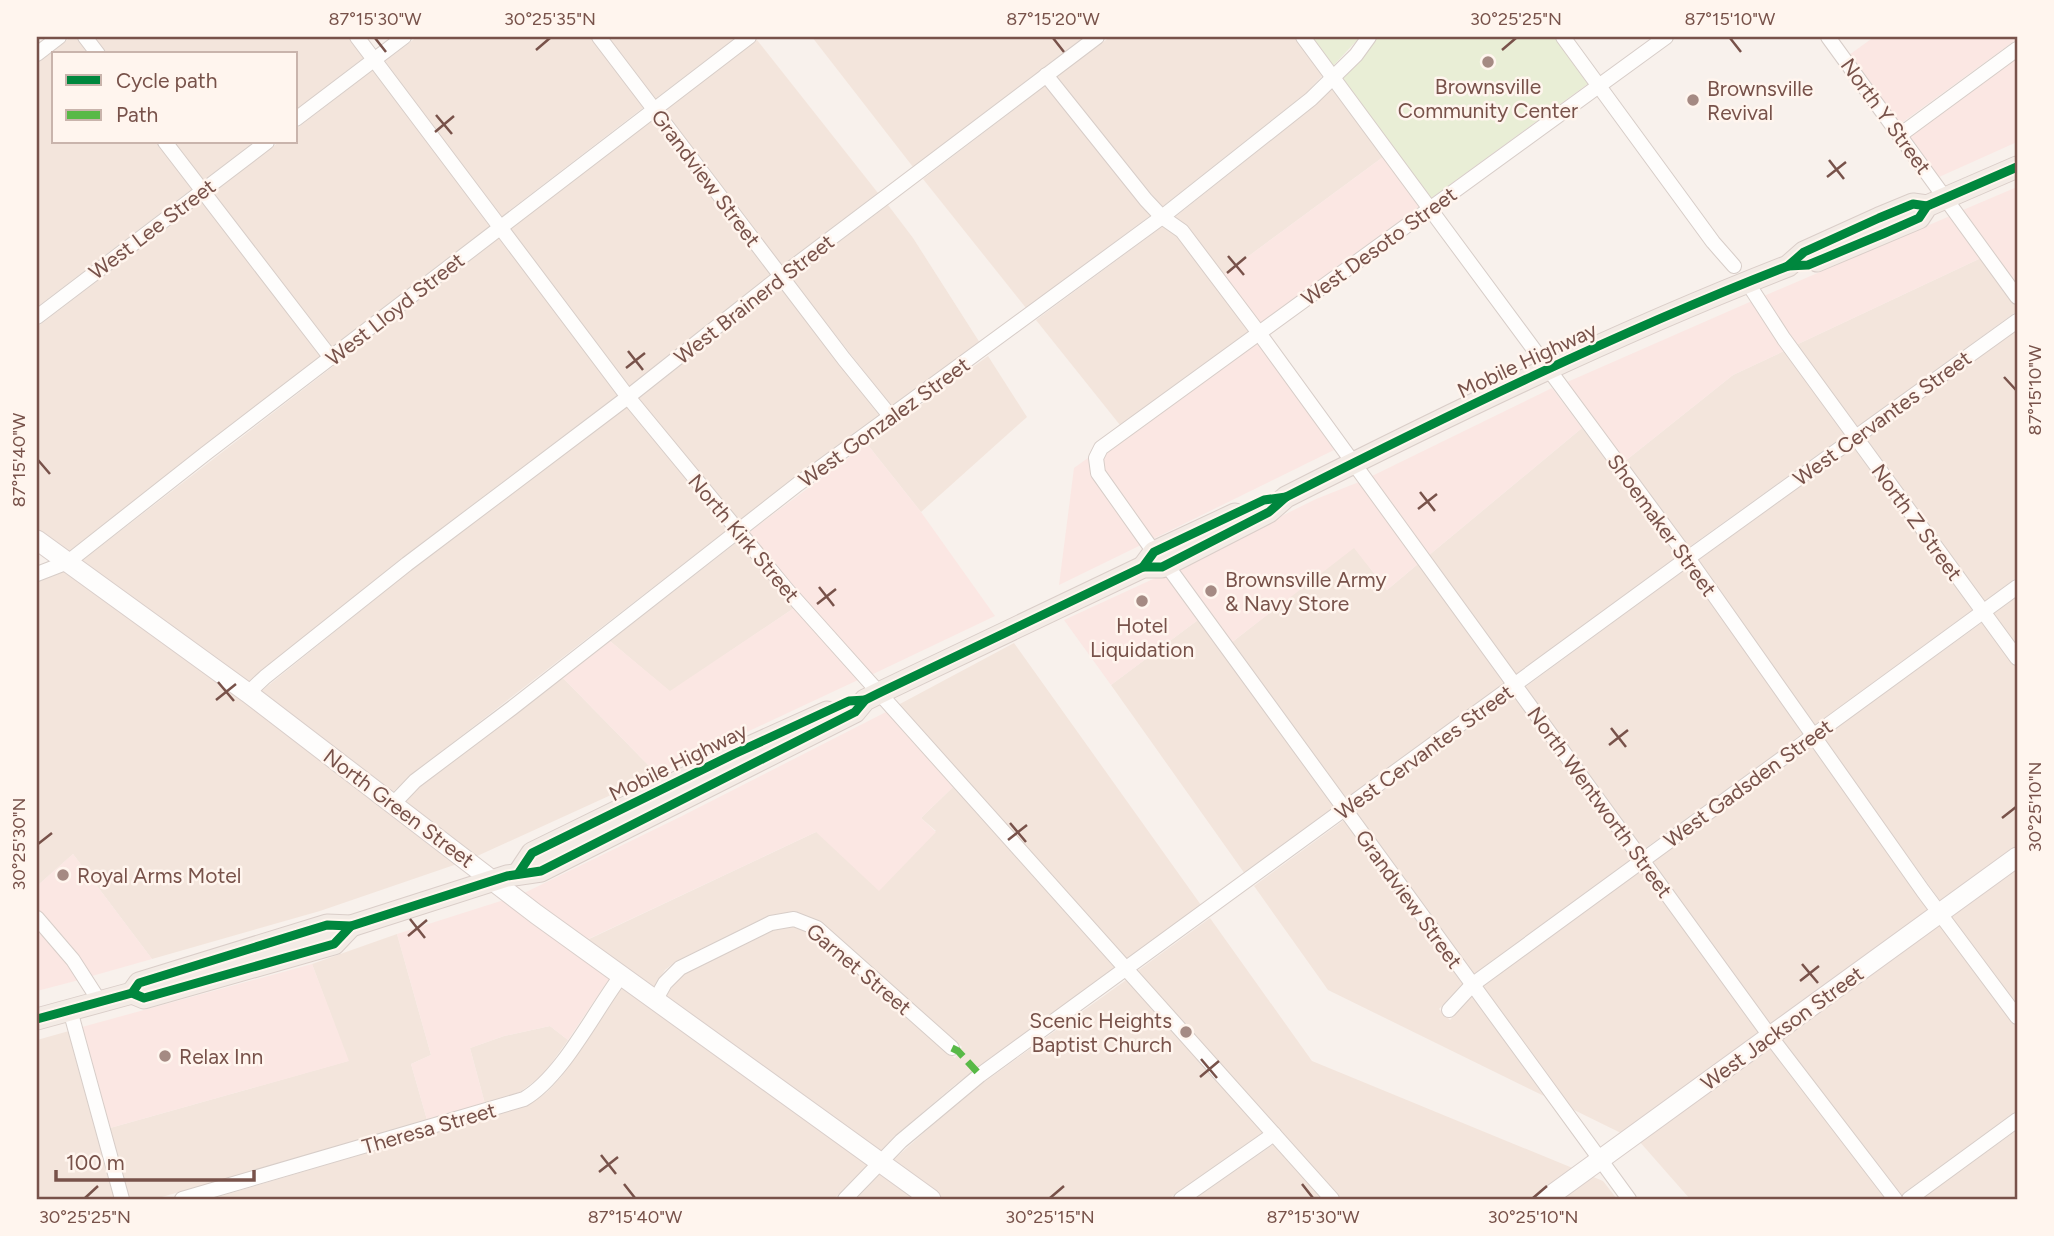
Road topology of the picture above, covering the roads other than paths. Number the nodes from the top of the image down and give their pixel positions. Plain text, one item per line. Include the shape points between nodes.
1 (58, 37) edge
2 (85, 37) edge
3 (357, 37) edge
4 (404, 37) edge
5 (599, 37) edge
6 (749, 37) edge
7 (1097, 37) edge
8 (1303, 37) edge
9 (1369, 37) edge
10 (1563, 37) edge
11 (1666, 37) edge
12 (1828, 37) edge
13 (2017, 49) edge
14 (96, 52) edge
15 (37, 54) edge
16 (375, 59) junction
17 (1046, 75) junction
18 (1333, 77) junction
19 (1599, 86) junction
20 (654, 109) junction
21 (298, 118) edge
22 (1900, 135) junction
23 (167, 144) edge
24 (264, 144) edge
25 (2017, 167) edge
26 (202, 191) junction
27 (1936, 202) junction
28 (1429, 209) junction
29 (1163, 217) junction
30 (499, 228) junction
31 (1740, 274) junction
32 (782, 276) junction
33 (2017, 297) edge
34 (37, 317) edge
35 (2017, 321) edge
36 (1259, 333) junction
37 (331, 358) junction
38 (1546, 369) junction
39 (628, 397) junction
40 (891, 417) junction
41 (1855, 438) junction
42 (1096, 458) joint
43 (1354, 463) junction
44 (737, 532) junction
45 (37, 540) edge
46 (1688, 558) junction
47 (1154, 561) junction
48 (68, 562) junction
49 (37, 574) edge
50 (2017, 587) edge
51 (1984, 612) junction
52 (2017, 658) edge
53 (1515, 685) junction
54 (248, 694) junction
55 (872, 697) junction
56 (1812, 736) junction
57 (394, 803) junction
58 (1344, 810) junction
59 (2017, 857) edge
60 (1643, 860) junction
61 (495, 880) junction
62 (1940, 912) junction
63 (37, 918) edge
64 (1126, 970) junction
65 (621, 975) junction
66 (1472, 985) junction
67 (656, 999) junction
68 (100, 1002) junction
69 (70, 1010) junction
70 (1449, 1010) dead end
71 (2017, 1017) edge
72 (37, 1019) edge
73 (1770, 1036) junction
74 (952, 1048) dead end
75 (2017, 1120) edge
76 (1274, 1134) junction
77 (1600, 1160) junction
78 (881, 1163) junction
79 (122, 1199) edge
80 (182, 1199) edge
81 (845, 1199) edge
82 (931, 1199) edge
83 (1181, 1199) edge
84 (1332, 1199) edge
85 (1546, 1199) edge
86 (1629, 1199) edge
87 (1895, 1199) edge
88 (1909, 1199) edge

1 - 15 street
2 - 14 street
3 - 16 street, North Kirk Street
4 - 16 street
5 - 20 street, Grandview Street
6 - 20 street, West Lloyd Street
7 - 17 street, West Brainerd Street
8 - 18 street, Shoemaker Street
9 - 18 street, West Gonzalez Street
10 - 19 street, North Z Street
11 - 19 street, West Desoto Street
12 - 22 street, North Y Street
13 - 22 street
16 - 21 street
16 - 30 street, North Kirk Street
17 - 29 street, North Wentworth Street
17 - 32 street, West Brainerd Street
18 - 28 street, Shoemaker Street
18 - 29 street, West Gonzalez Street
19 - 28 street, West Desoto Street
19 - 31 street, North Z Street
20 - 30 street, West Lloyd Street
20 - 32 street, Grandview Street
22 - 27 street, North Y Street
23 - 26 street
24 - 26 street, West Lee Street
25 - 27 main road, Mobile Highway
26 - 34 street, West Lee Street
26 - 37 street
27 - 31 main road, Mobile Highway via 1913,204 1879,218 1804,252 1788,265
27 - 33 street, North Y Street
28 - 36 street, West Desoto Street
28 - 38 street, Shoemaker Street
29 - 36 street, North Wentworth Street via 1182,231
29 - 40 street, West Gonzalez Street
30 - 37 street, West Lloyd Street
30 - 39 street, North Kirk Street
31 - 38 main road, Mobile Highway
31 - 41 street, North Z Street
32 - 39 street, West Brainerd Street
32 - 40 street, Grandview Street
35 - 41 street, West Cervantes Street
36 - 42 street, West Desoto Street via 1101,448
36 - 43 street, North Wentworth Street
37 - 48 street, West Lloyd Street
38 - 43 main road, Mobile Highway
38 - 46 street, Shoemaker Street
39 - 44 street, North Kirk Street
39 - 54 street, West Brainerd Street via 407,564
40 - 44 street, West Gonzalez Street
41 - 46 street, West Cervantes Street
41 - 51 street, North Z Street
42 - 47 street, Grandview Street via 1098,473
43 - 47 main road, Mobile Highway via 1286,497 1264,500
43 - 53 street, North Wentworth Street
44 - 55 street, North Kirk Street
44 - 57 street, West Gonzalez Street via 415,781
45 - 48 street, North Green Street
46 - 53 street, West Cervantes Street
46 - 56 street, Shoemaker Street
47 - 55 main road, Mobile Highway
47 - 58 street, Grandview Street
48 - 49 street, West Lloyd Street
48 - 54 street, North Green Street
50 - 51 street, West Gadsden Street
51 - 52 street, North Z Street
51 - 56 street, West Gadsden Street
53 - 58 street, West Cervantes Street
53 - 60 street, North Wentworth Street
54 - 57 street, North Green Street
55 - 61 main road, Mobile Highway via 849,701 734,754 531,853 518,874
55 - 64 street, North Kirk Street
56 - 60 street, West Gadsden Street
56 - 62 street, Shoemaker Street
57 - 61 street, North Green Street
58 - 64 street, West Cervantes Street
58 - 66 street, Grandview Street
59 - 62 street, West Jackson Street
60 - 66 street, West Gadsden Street
60 - 73 street, North Wentworth Street
61 - 65 street, North Green Street
61 - 68 main road, Mobile Highway via 351,926 327,925 178,970 139,983 132,993
62 - 71 street, Shoemaker Street
62 - 73 street, West Jackson Street
63 - 68 street via 73,960
64 - 76 street, North Kirk Street
64 - 78 street, West Cervantes Street via 961,1089
65 - 67 street, North Green Street
65 - 80 street, Theresa Street via 556,1072 524,1099
66 - 70 street, West Gadsden Street
66 - 77 street, Grandview Street
67 - 74 street, Garnet Street via 680,968 771,923 794,919 817,928
67 - 78 street, North Green Street
68 - 69 main road, Mobile Highway
69 - 72 main road, Mobile Highway
69 - 79 street
73 - 77 street, West Jackson Street
73 - 87 street, North Wentworth Street
75 - 88 street
76 - 83 street
76 - 84 street, North Kirk Street
77 - 85 street, West Jackson Street
77 - 86 street, Grandview Street
78 - 81 street, West Cervantes Street
78 - 82 street, North Green Street

